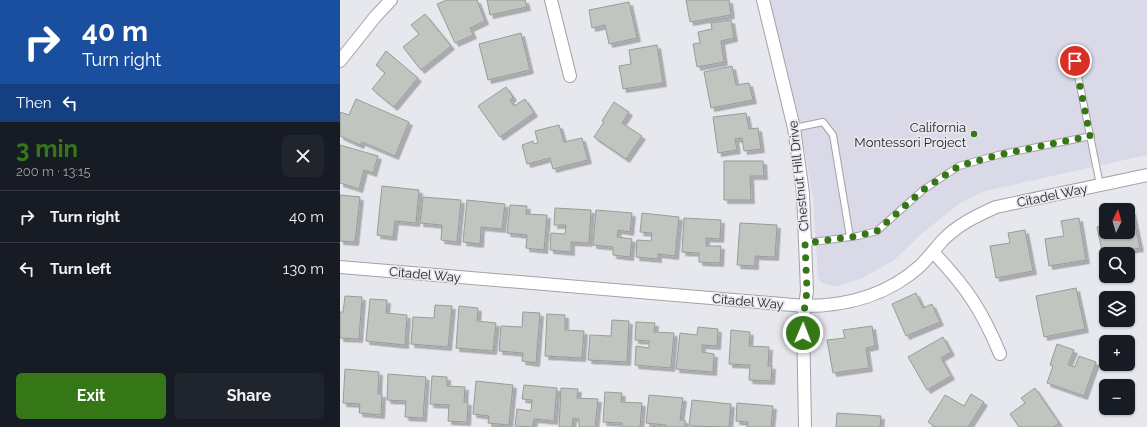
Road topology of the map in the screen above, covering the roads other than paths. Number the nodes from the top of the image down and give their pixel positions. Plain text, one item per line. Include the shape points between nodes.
1 (391, 0) edge
2 (551, 0) edge
3 (763, 0) edge
4 (340, 60) edge
5 (1075, 61) dead end
6 (570, 76) dead end
7 (794, 128) junction
8 (1090, 136) junction
9 (1147, 175) edge
10 (1100, 185) junction
11 (850, 237) junction
12 (805, 243) junction
13 (933, 252) junction
14 (340, 267) edge
15 (805, 306) junction
16 (1000, 354) dead end
17 (805, 427) edge

1 - 4 street
2 - 6 street
3 - 7 street, Chestnut Hill Drive
5 - 8 lane
7 - 11 lane via 823,122 833,135
7 - 12 street, Chestnut Hill Drive via 803,193
8 - 10 lane
8 - 11 lane via 998,155 959,166 923,190 877,231
9 - 10 street, Citadel Way
10 - 13 street, Citadel Way via 996,208 976,216 958,227
11 - 12 lane
12 - 15 street, Chestnut Hill Drive
13 - 15 street, Citadel Way via 919,267 876,293 850,302
13 - 16 street via 961,282 975,302
14 - 15 street, Citadel Way
15 - 17 street, Chestnut Hill Drive

